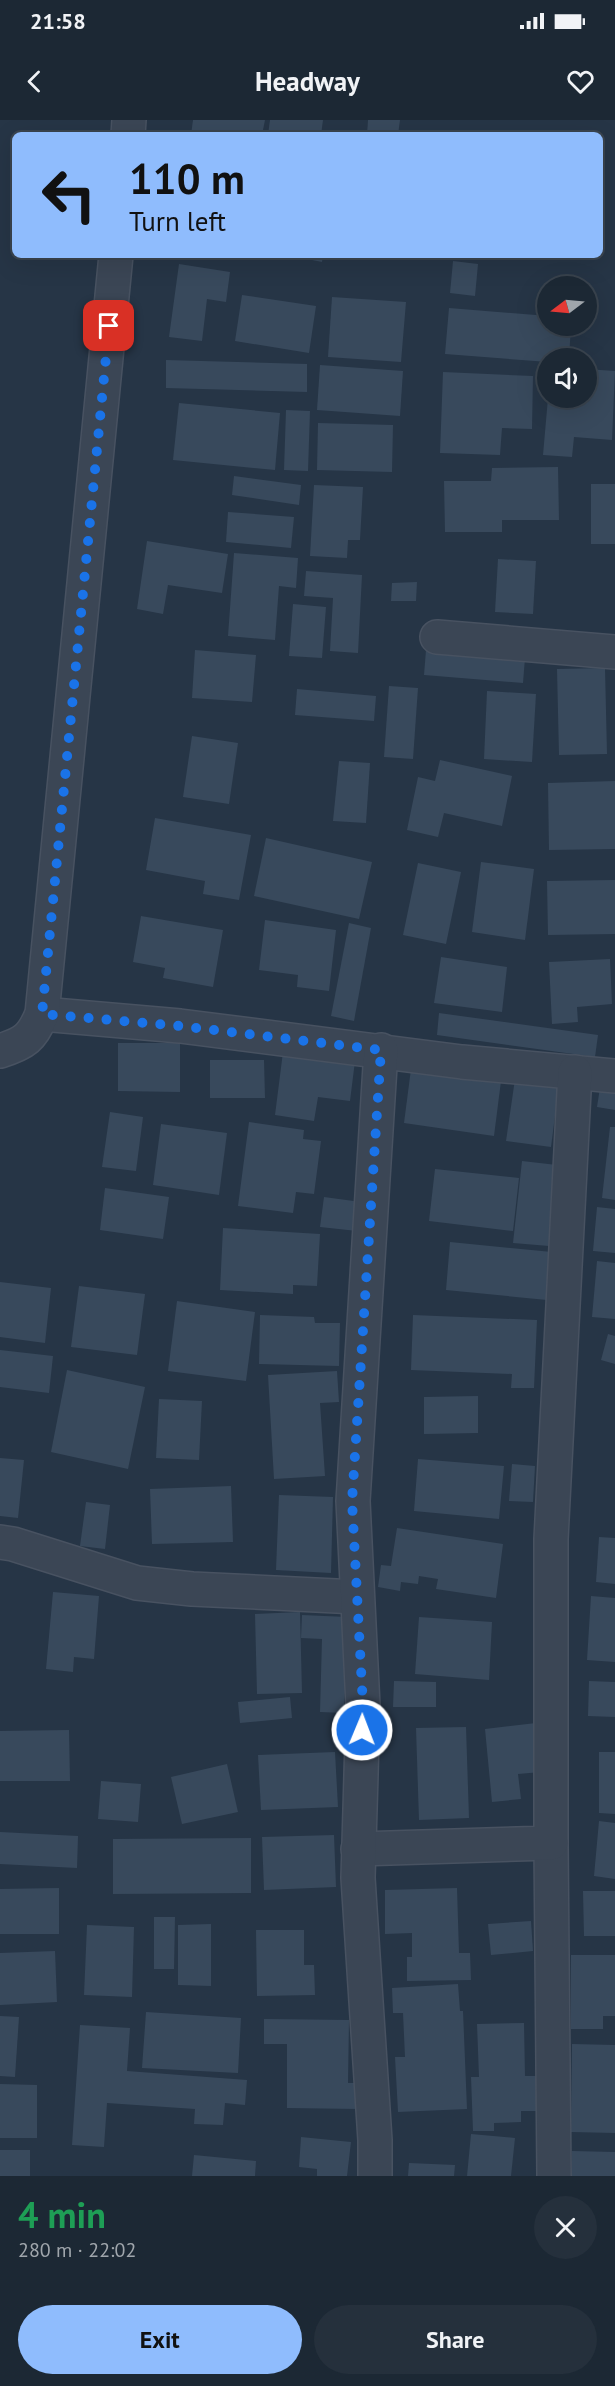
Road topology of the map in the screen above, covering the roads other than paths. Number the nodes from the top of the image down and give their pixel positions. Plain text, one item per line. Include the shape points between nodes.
1 (116, 258) edge
2 (437, 637) dead end
3 (615, 652) edge
4 (42, 1014) junction
5 (381, 1050) junction
6 (0, 1051) edge
7 (575, 1072) junction
8 (615, 1076) edge
9 (0, 1542) edge
10 (357, 1597) junction
11 (551, 1843) junction
12 (358, 1849) junction
13 (375, 2176) edge
14 (554, 2176) edge

1 - 4 street
2 - 3 street
4 - 5 street
4 - 6 street via 34,1034 19,1045
5 - 7 street
5 - 10 street via 352,1501
7 - 8 street
7 - 11 street via 551,1539
9 - 10 street via 138,1583
10 - 12 street via 363,1706
11 - 12 street
11 - 14 street
12 - 13 street

